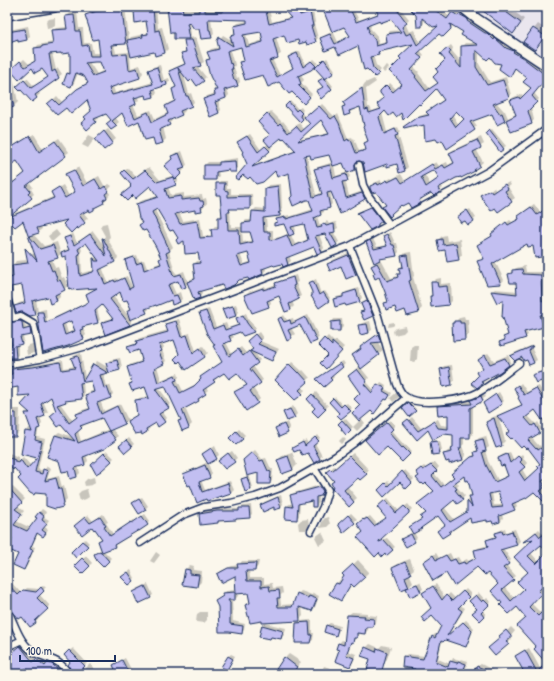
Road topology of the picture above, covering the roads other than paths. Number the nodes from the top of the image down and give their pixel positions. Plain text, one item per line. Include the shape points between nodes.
1 (54, 7) edge
2 (462, 7) edge
3 (7, 15) edge
4 (547, 66) edge
5 (547, 129) edge
6 (359, 165) dead end
7 (390, 225) junction
8 (350, 246) junction
9 (8, 301) edge
10 (40, 359) junction
11 (7, 363) edge
12 (520, 363) dead end
13 (406, 398) junction
14 (314, 468) junction
15 (312, 531) dead end
16 (140, 543) dead end
17 (7, 611) edge
18 (22, 640) junction
19 (7, 647) edge
20 (69, 674) edge

1 - 3 main road
2 - 4 main road
5 - 7 street via 489,171
6 - 7 street via 368,195
7 - 8 street
8 - 10 street via 86,346
8 - 13 street via 378,316 397,384
9 - 10 street via 13,318 21,316 33,323
10 - 11 street
12 - 13 street via 478,392 466,397 450,401
13 - 14 street via 354,443
14 - 15 street via 328,490
14 - 16 street via 280,488 255,497 204,507 183,515
17 - 18 street
18 - 19 street
18 - 20 street via 34,652 54,659

